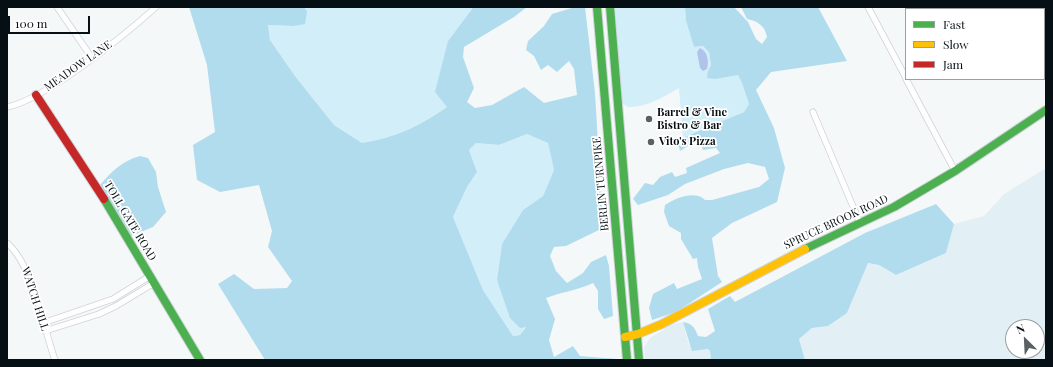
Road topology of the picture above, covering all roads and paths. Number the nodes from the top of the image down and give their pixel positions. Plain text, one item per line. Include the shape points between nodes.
1 (56, 7) edge
2 (156, 7) edge
3 (597, 7) edge
4 (610, 7) edge
5 (868, 7) edge
6 (92, 58) junction
7 (905, 77) edge
8 (907, 80) edge
9 (36, 95) junction
10 (7, 107) edge
11 (1046, 110) edge
12 (813, 112) dead end
13 (955, 171) junction
14 (860, 223) junction
15 (7, 243) edge
16 (152, 279) junction
17 (130, 290) junction
18 (133, 296) junction
19 (79, 312) junction
20 (82, 319) junction
21 (43, 324) junction
22 (45, 331) junction
23 (638, 334) junction
24 (625, 337) junction
25 (55, 360) edge
26 (200, 360) edge
27 (627, 360) edge
28 (639, 360) edge

1 - 6 street
2 - 6 street, MEADOW LANE
3 - 24 main road, BERLIN TURNPIKE
4 - 23 main road
5 - 7 street
6 - 9 street, MEADOW LANE
8 - 13 street
9 - 10 street, MEADOW LANE
9 - 16 main road, TOLL GATE ROAD via 82,164
11 - 13 main road, SPRUCE BROOK ROAD
12 - 14 street
13 - 14 main road, SPRUCE BROOK ROAD via 894,207
14 - 23 main road, SPRUCE BROOK ROAD via 795,254 674,319
15 - 21 street, WATCH HILL via 16,252 25,268
16 - 17 street
16 - 18 street
16 - 26 main road, TOLL GATE ROAD
17 - 18 street
17 - 19 street
18 - 20 street via 111,309
19 - 20 street
19 - 21 street
20 - 22 street
21 - 22 street, WATCH HILL
22 - 25 street, WATCH HILL
23 - 24 main road, SPRUCE BROOK ROAD
23 - 28 main road
24 - 27 main road, BERLIN TURNPIKE

